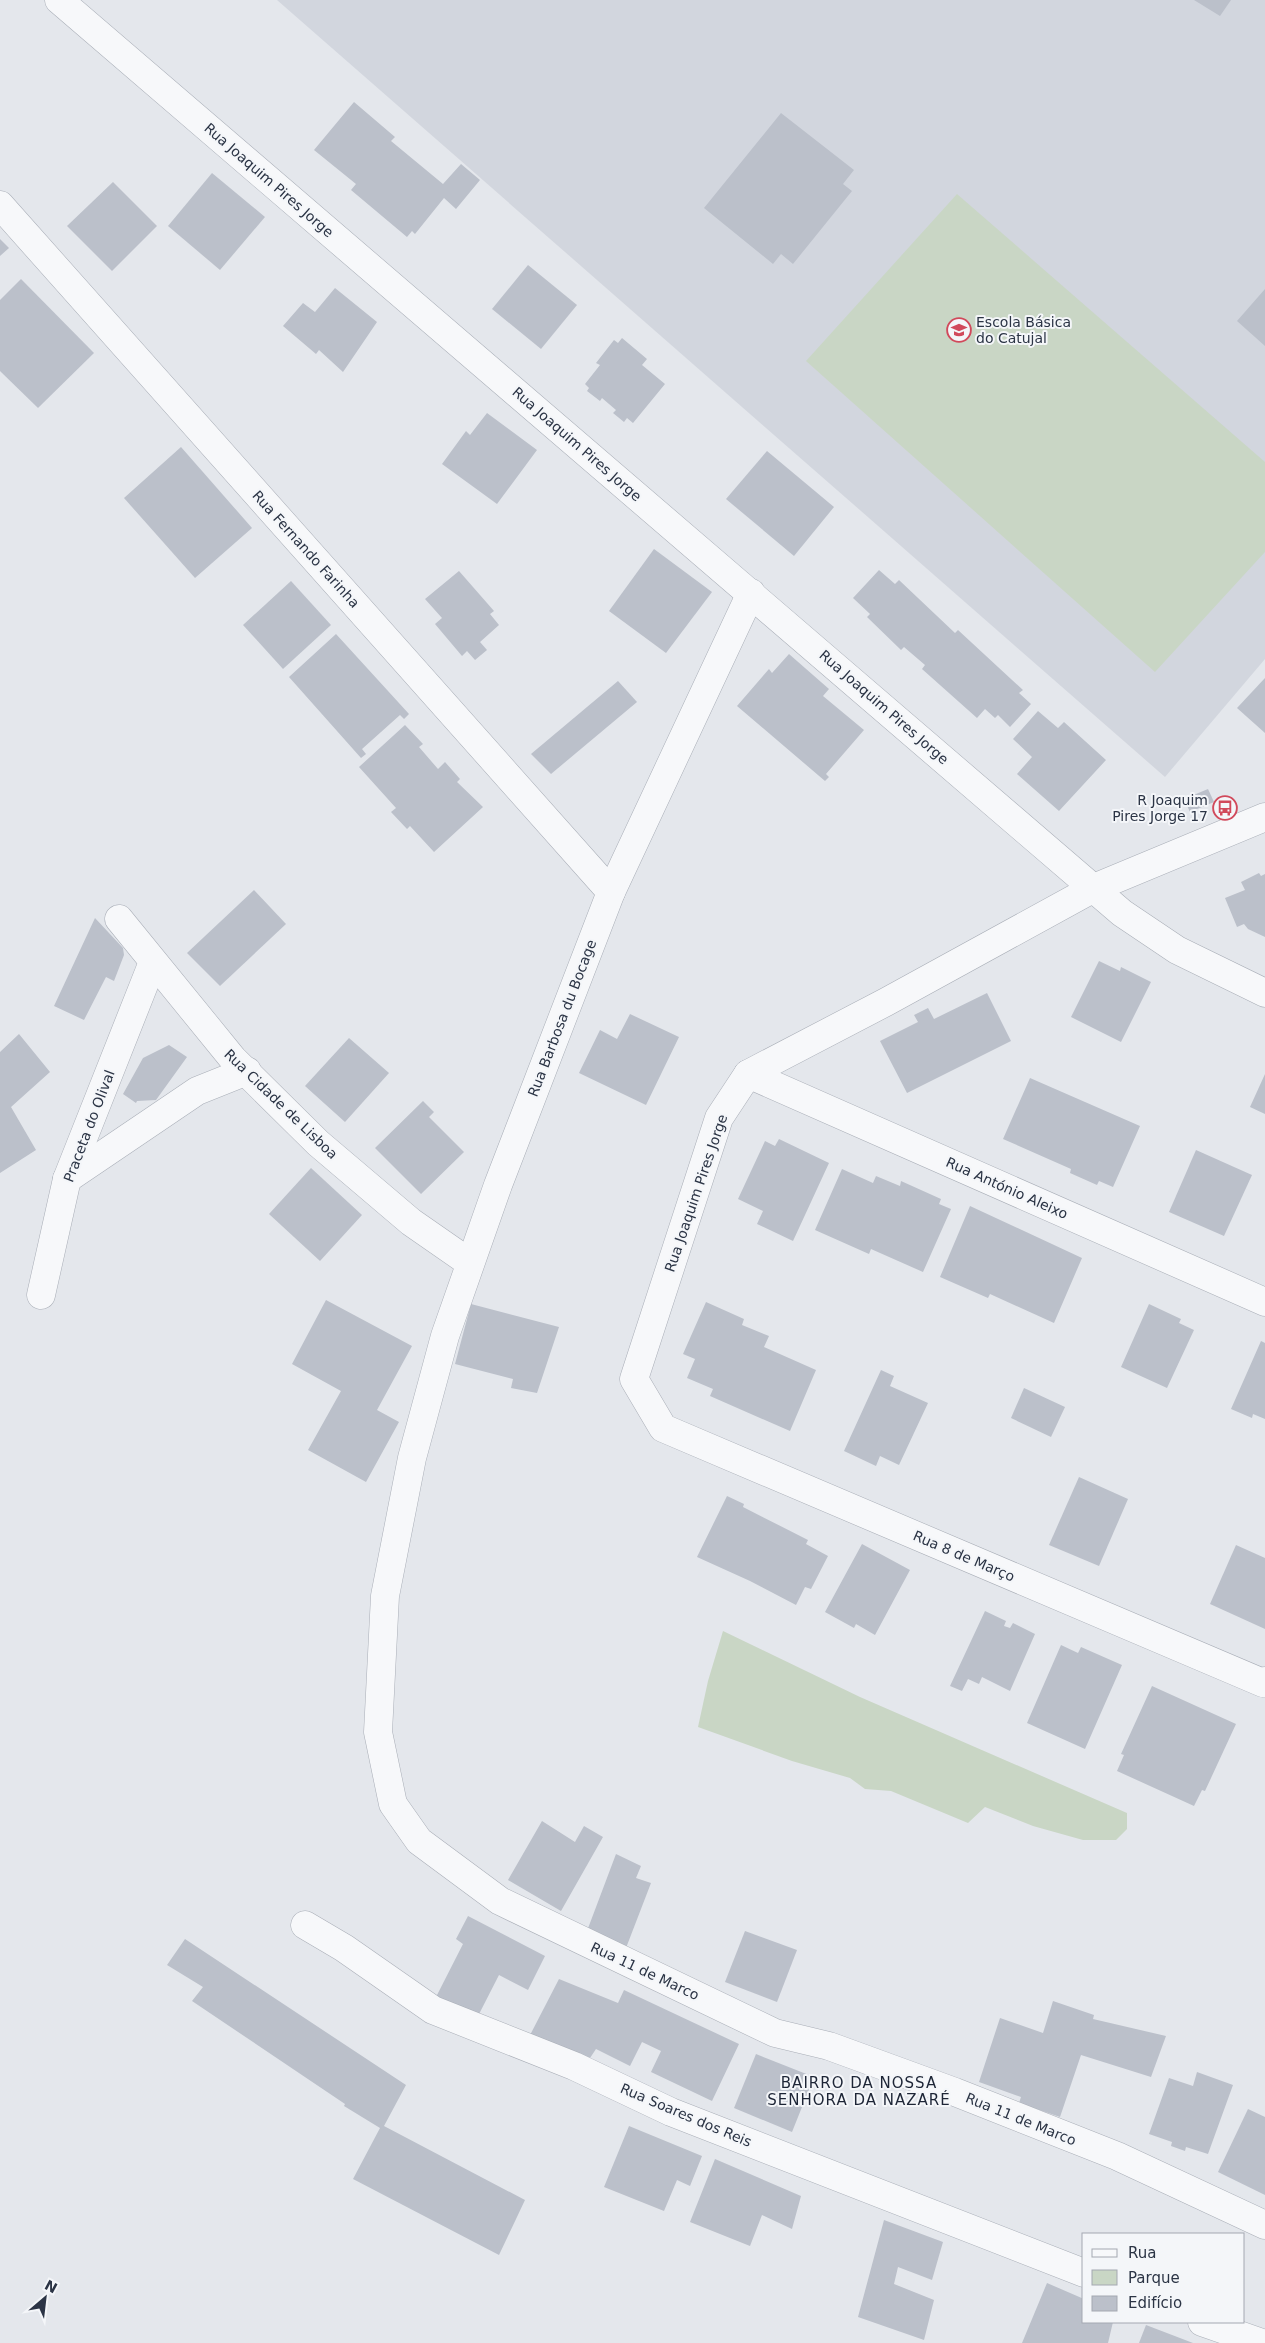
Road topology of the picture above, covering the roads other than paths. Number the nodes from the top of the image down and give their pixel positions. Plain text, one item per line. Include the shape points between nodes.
1 (59, 0) edge
2 (0, 205) edge
3 (751, 593) junction
4 (1265, 817) edge
5 (1094, 888) junction
6 (611, 892) junction
7 (119, 919) dead end
8 (153, 962) junction
9 (1265, 993) edge
10 (247, 1071) junction
11 (748, 1074) junction
12 (67, 1179) junction
13 (470, 1263) junction
14 (41, 1296) dead end
15 (1265, 1302) edge
16 (663, 1428) joint
17 (412, 1458) joint
18 (1265, 1681) edge
19 (305, 1924) dead end
20 (1265, 2225) edge
21 (1082, 2272) edge
22 (1205, 2323) edge
23 (1262, 2343) edge

1 - 3 street, Rua Joaquim Pires Jorge
2 - 6 street, Rua Fernando Farinha
3 - 5 street, Rua Joaquim Pires Jorge
3 - 6 street, Rua Barbosa du Bocage
4 - 5 street, Rua Joaquim Pires Jorge
5 - 9 street via 1122,913 1177,950
5 - 11 street, Rua Joaquim Pires Jorge
6 - 13 street, Rua Barbosa du Bocage
7 - 8 street, Rua Cidade de Lisboa
8 - 10 street, Rua Cidade de Lisboa via 206,1028
8 - 12 street, Praceta do Olival
10 - 12 street via 197,1091
10 - 13 street, Rua Cidade de Lisboa via 318,1143 410,1222
11 - 15 street, Rua António Aleixo
11 - 16 street, Rua Joaquim Pires Jorge via 719,1118 634,1379
12 - 14 street, Praceta do Olival
13 - 17 street, Rua Barbosa du Bocage via 445,1336
16 - 18 street, Rua 8 de Março via 1263,1683
17 - 20 street, Rua 11 de Marco via 385,1596 378,1732 393,1804 420,1841 500,1901 775,2032 829,2046 991,2106 1117,2156
19 - 21 street, Rua Soares dos Reis via 433,2010 574,2066 671,2112
22 - 23 street

